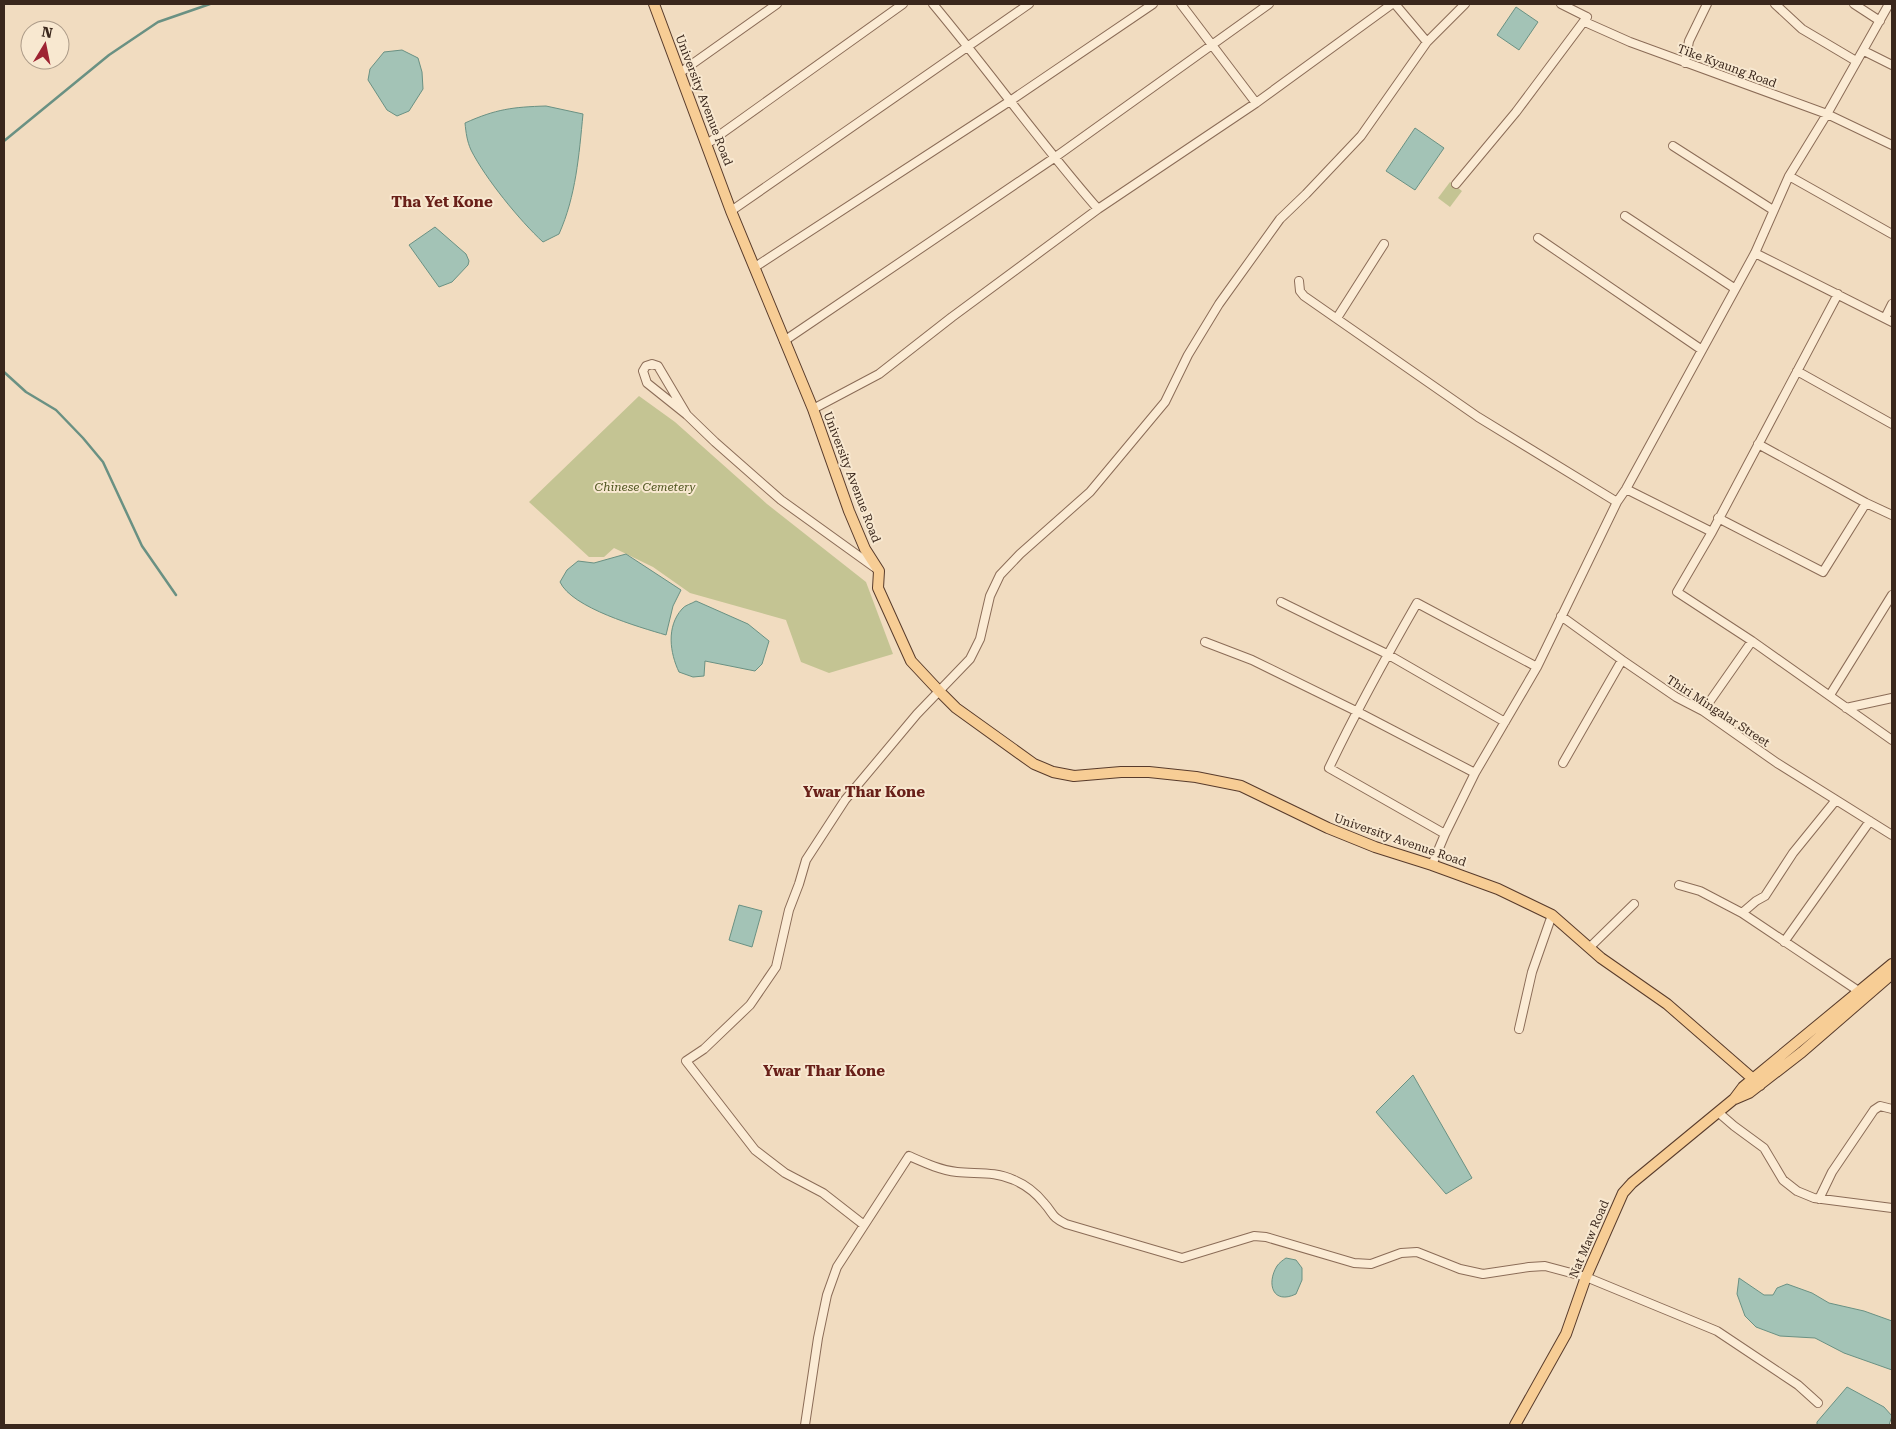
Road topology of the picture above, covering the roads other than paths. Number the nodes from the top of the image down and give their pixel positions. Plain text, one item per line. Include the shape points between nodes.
1 (654, 4) edge
2 (777, 4) edge
3 (904, 4) edge
4 (932, 4) edge
5 (1029, 4) edge
6 (1153, 4) edge
7 (1181, 4) edge
8 (1269, 4) edge
9 (1393, 4) edge
10 (1465, 4) edge
11 (1562, 4) edge
12 (1707, 4) edge
13 (1775, 4) edge
14 (1854, 4) edge
15 (1889, 4) edge
16 (1586, 17) junction
17 (1880, 21) junction
18 (1427, 42) junction
19 (1212, 44) junction
20 (968, 46) junction
21 (1864, 51) junction
22 (1856, 61) junction
23 (1686, 64) junction
24 (1892, 65) edge
25 (680, 72) junction
26 (1010, 101) junction
27 (1256, 102) junction
28 (1827, 114) junction
29 (707, 144) junction
30 (1892, 145) edge
31 (1673, 146) dead end
32 (1054, 158) junction
33 (1789, 176) junction
34 (1456, 184) dead end
35 (1098, 210) junction
36 (1773, 210) junction
37 (731, 211) junction
38 (1625, 216) dead end
39 (1892, 234) edge
40 (1538, 238) dead end
41 (1384, 244) dead end
42 (1755, 253) junction
43 (755, 267) junction
44 (1299, 281) dead end
45 (1734, 288) junction
46 (1838, 294) junction
47 (1892, 304) edge
48 (1337, 318) junction
49 (1889, 320) edge
50 (784, 341) junction
51 (1702, 350) junction
52 (1797, 371) junction
53 (813, 409) junction
54 (687, 415) junction
55 (1892, 424) edge
56 (1758, 444) junction
57 (1626, 490) junction
58 (1617, 502) junction
59 (1866, 503) junction
60 (1892, 515) edge
61 (1718, 518) junction
62 (1712, 532) junction
63 (879, 571) junction
64 (1892, 595) edge
65 (1281, 602) dead end
66 (1561, 616) junction
67 (1752, 641) junction
68 (1205, 642) dead end
69 (1387, 654) junction
70 (1622, 660) junction
71 (1537, 667) junction
72 (940, 692) junction
73 (1830, 696) junction
74 (1892, 698) edge
75 (1846, 708) junction
76 (1356, 711) junction
77 (1703, 711) junction
78 (1505, 722) junction
79 (1892, 740) edge
80 (1563, 763) dead end
81 (1476, 773) junction
82 (1836, 800) junction
83 (1870, 821) junction
84 (1444, 834) junction
85 (1892, 834) edge
86 (1432, 865) junction
87 (1679, 886) dead end
88 (1634, 904) dead end
89 (1742, 913) junction
90 (1552, 915) junction
91 (1784, 942) junction
92 (1590, 948) junction
93 (1892, 964) edge
94 (1892, 974) edge
95 (1860, 992) junction
96 (1519, 1029) dead end
97 (1757, 1081) junction
98 (1892, 1108) edge
99 (1719, 1112) junction
100 (1819, 1199) junction
101 (1892, 1208) edge
102 (864, 1226) junction
103 (1586, 1277) junction
104 (1818, 1403) dead end
105 (805, 1425) edge
106 (1515, 1425) edge

1 - 25 main road, University Avenue Road
2 - 25 street
3 - 29 street
4 - 20 street
5 - 20 street
6 - 26 street
7 - 19 street
8 - 19 street
9 - 18 street
9 - 27 street
10 - 18 street
11 - 16 street, Tike Kyaung Road
12 - 23 street via 1689,41
13 - 22 street via 1802,29
14 - 17 street
15 - 17 street
16 - 23 street, Tike Kyaung Road via 1585,22
16 - 34 street via 1516,112
17 - 21 street
18 - 72 street via 1361,136 1280,219 1219,304 1188,355 1166,402 1090,492 1000,574 990,596 980,639 970,659
19 - 27 street
19 - 32 street
20 - 26 street
20 - 37 street
21 - 22 street
21 - 24 street
22 - 28 street
23 - 28 street, Tike Kyaung Road
25 - 29 main road, University Avenue Road
26 - 32 street
26 - 43 street
27 - 35 street
28 - 30 street, Tike Kyaung Road
28 - 33 street
29 - 37 main road, University Avenue Road
31 - 36 street
32 - 35 street
32 - 50 street
33 - 36 street
33 - 39 street
35 - 53 street via 879,374
36 - 42 street
37 - 43 main road, University Avenue Road
38 - 45 street
40 - 51 street
41 - 48 street
42 - 45 street
42 - 46 street
43 - 50 main road, University Avenue Road
44 - 48 street via 1304,296
45 - 51 street
46 - 49 street
46 - 52 street
47 - 49 street
48 - 58 street via 1478,417
50 - 53 main road, University Avenue Road
51 - 57 street
52 - 55 street
52 - 56 street
53 - 63 main road, University Avenue Road via 852,518
54 - 54 street via 658,366 646,366 643,370 647,383
54 - 63 street via 781,500
56 - 59 street
56 - 61 street
57 - 58 street
57 - 62 street
58 - 66 street
59 - 60 street
59 - 61 street via 1823,572
61 - 62 street
62 - 67 street via 1677,592
63 - 72 main road, University Avenue Road via 878,588 911,661
64 - 73 street
65 - 69 street
66 - 70 street, Thiri Mingalar Street
66 - 71 street
67 - 73 street
67 - 77 street
68 - 76 street via 1252,660
69 - 71 street via 1417,603
69 - 76 street
69 - 78 street
70 - 77 street, Thiri Mingalar Street
70 - 80 street
71 - 78 street
72 - 86 main road, University Avenue Road via 956,708 1034,764 1054,772 1074,776 1149,772 1242,786 1328,828
72 - 102 street via 917,714 845,800 806,860 789,910 776,967 750,1005 704,1049 686,1061 756,1150 785,1173 823,1193
73 - 75 street
74 - 75 street
75 - 79 street
76 - 81 street
76 - 84 street via 1329,768
77 - 82 street, Thiri Mingalar Street via 1776,763
78 - 81 street
81 - 84 street
82 - 83 street, Thiri Mingalar Street
82 - 89 street via 1793,853 1765,896
83 - 85 street, Thiri Mingalar Street
83 - 91 street
84 - 86 street
86 - 90 main road, University Avenue Road via 1498,889
87 - 89 street via 1700,891
88 - 92 street
89 - 91 street
90 - 92 main road, University Avenue Road
90 - 96 street via 1532,972
91 - 95 street
92 - 97 main road, University Avenue Road via 1667,1004
93 - 95 main road, Nat Maw Road
94 - 97 main road, Nat Maw Road via 1802,1052
95 - 97 main road, Nat Maw Road
97 - 99 main road, Nat Maw Road via 1749,1094 1734,1100
98 - 100 street via 1880,1106 1874,1110 1832,1172
99 - 100 street via 1764,1148 1783,1180 1797,1191
99 - 103 main road, Nat Maw Road via 1623,1193
100 - 101 street
102 - 103 street via 909,1156 938,1168 956,1172 990,1172 1014,1180 1032,1190 1055,1219 1182,1258 1260,1236 1354,1264 1370,1264 1401,1253 1417,1252 1460,1269 1483,1274 1545,1266
102 - 105 street via 837,1267 827,1295
103 - 104 street via 1717,1331 1798,1385
103 - 106 main road, Nat Maw Road via 1566,1334

